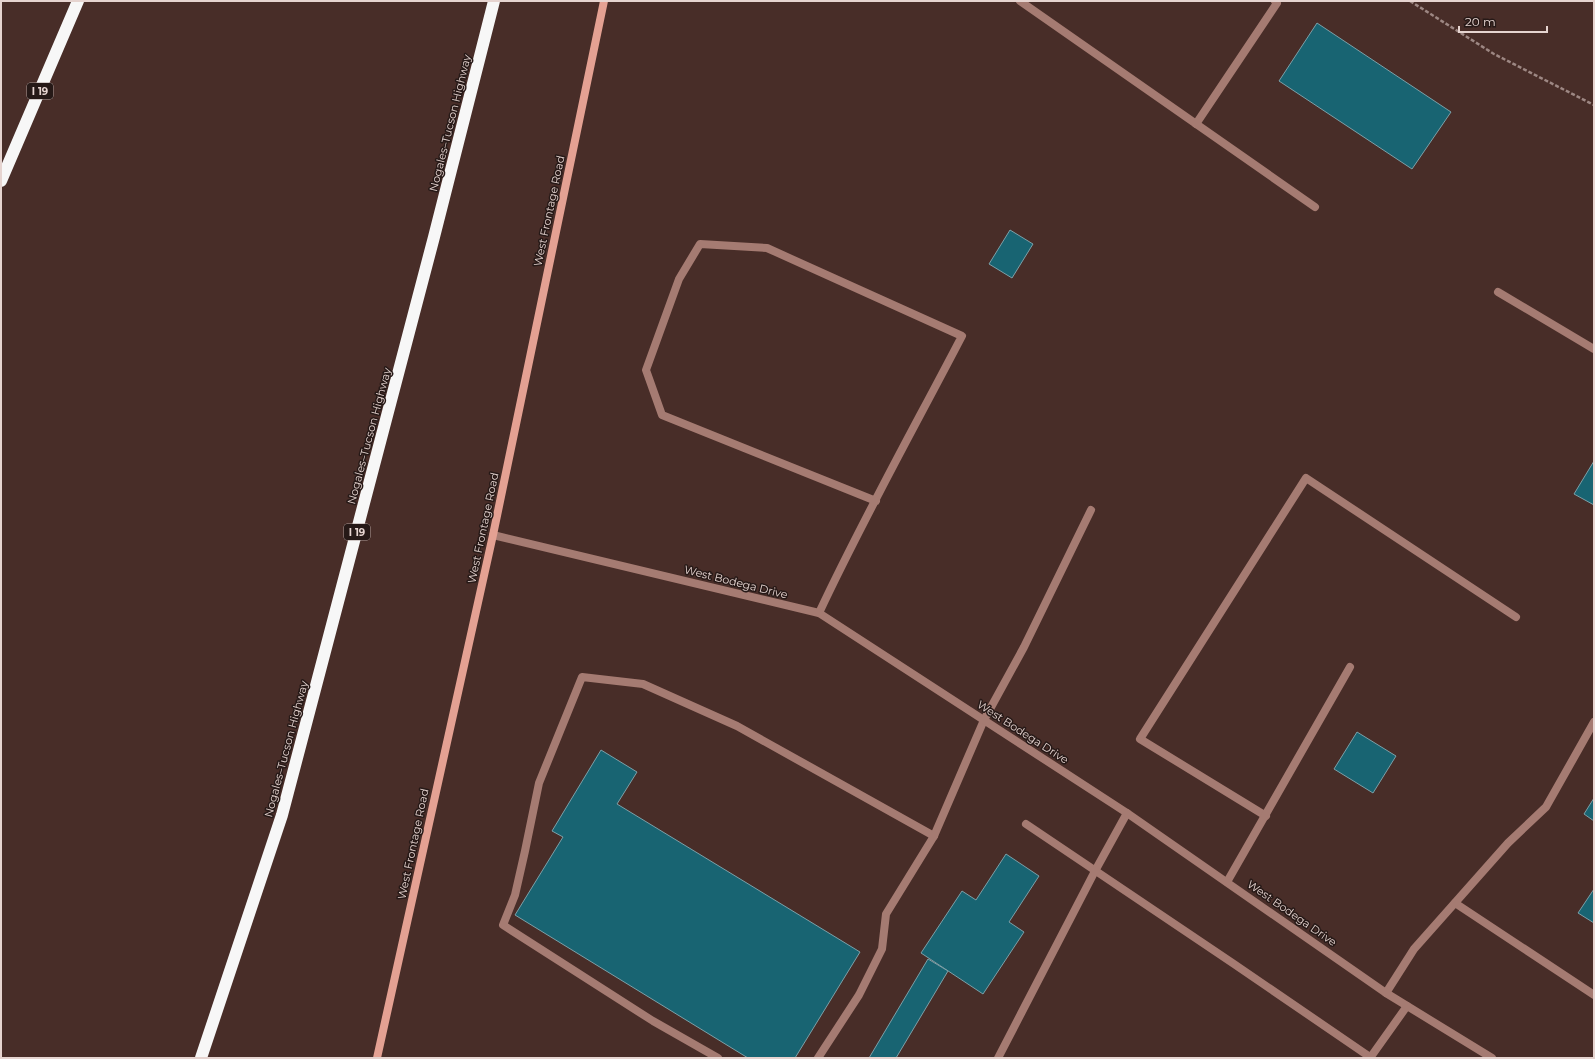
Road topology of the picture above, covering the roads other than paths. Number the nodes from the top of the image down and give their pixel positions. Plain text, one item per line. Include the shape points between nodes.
1 (78, 1) edge
2 (494, 1) edge
3 (604, 1) edge
4 (1020, 1) edge
5 (1274, 1) edge
6 (1196, 124) junction
7 (1, 181) edge
8 (1315, 207) dead end
9 (1498, 292) dead end
10 (1594, 348) edge
11 (876, 501) junction
12 (1091, 510) dead end
13 (493, 535) junction
14 (819, 613) junction
15 (1516, 617) dead end
16 (1350, 667) dead end
17 (984, 720) junction
18 (1594, 722) edge
19 (1127, 813) junction
20 (1266, 816) junction
21 (1026, 824) dead end
22 (934, 836) junction
23 (1095, 871) junction
24 (1227, 882) junction
25 (1455, 903) junction
26 (1386, 993) junction
27 (1594, 995) edge
28 (1407, 1006) junction
29 (201, 1058) edge
30 (377, 1058) edge
31 (718, 1058) edge
32 (818, 1058) edge
33 (998, 1058) edge
34 (1370, 1058) edge
35 (1492, 1058) edge

1 - 7 highway, I 19
2 - 29 highway, Nogales–Tucson Highway / I 19 via 282,815
3 - 13 street, West Frontage Road
4 - 6 street
5 - 6 street via 1277,3
6 - 8 street
9 - 10 street
11 - 11 street via 962,336 767,248 700,244 679,279 646,370 662,415
11 - 14 street
12 - 17 street via 1024,647
13 - 14 street, West Bodega Drive
13 - 30 street, West Frontage Road
14 - 17 street, West Bodega Drive
15 - 20 street via 1306,478 1140,739
16 - 20 street
17 - 19 street, West Bodega Drive
17 - 22 street
18 - 25 street via 1546,806 1508,843
19 - 23 street
19 - 24 street, West Bodega Drive
20 - 24 street
21 - 23 street
22 - 31 street via 738,726 643,684 582,677 539,783 515,895 503,925 653,1021
22 - 32 street via 886,914 882,949 859,995
23 - 33 street
23 - 34 street
24 - 26 street, West Bodega Drive
25 - 26 street via 1414,949
25 - 27 street
26 - 28 street, West Bodega Drive
28 - 34 street
28 - 35 street, West Bodega Drive

